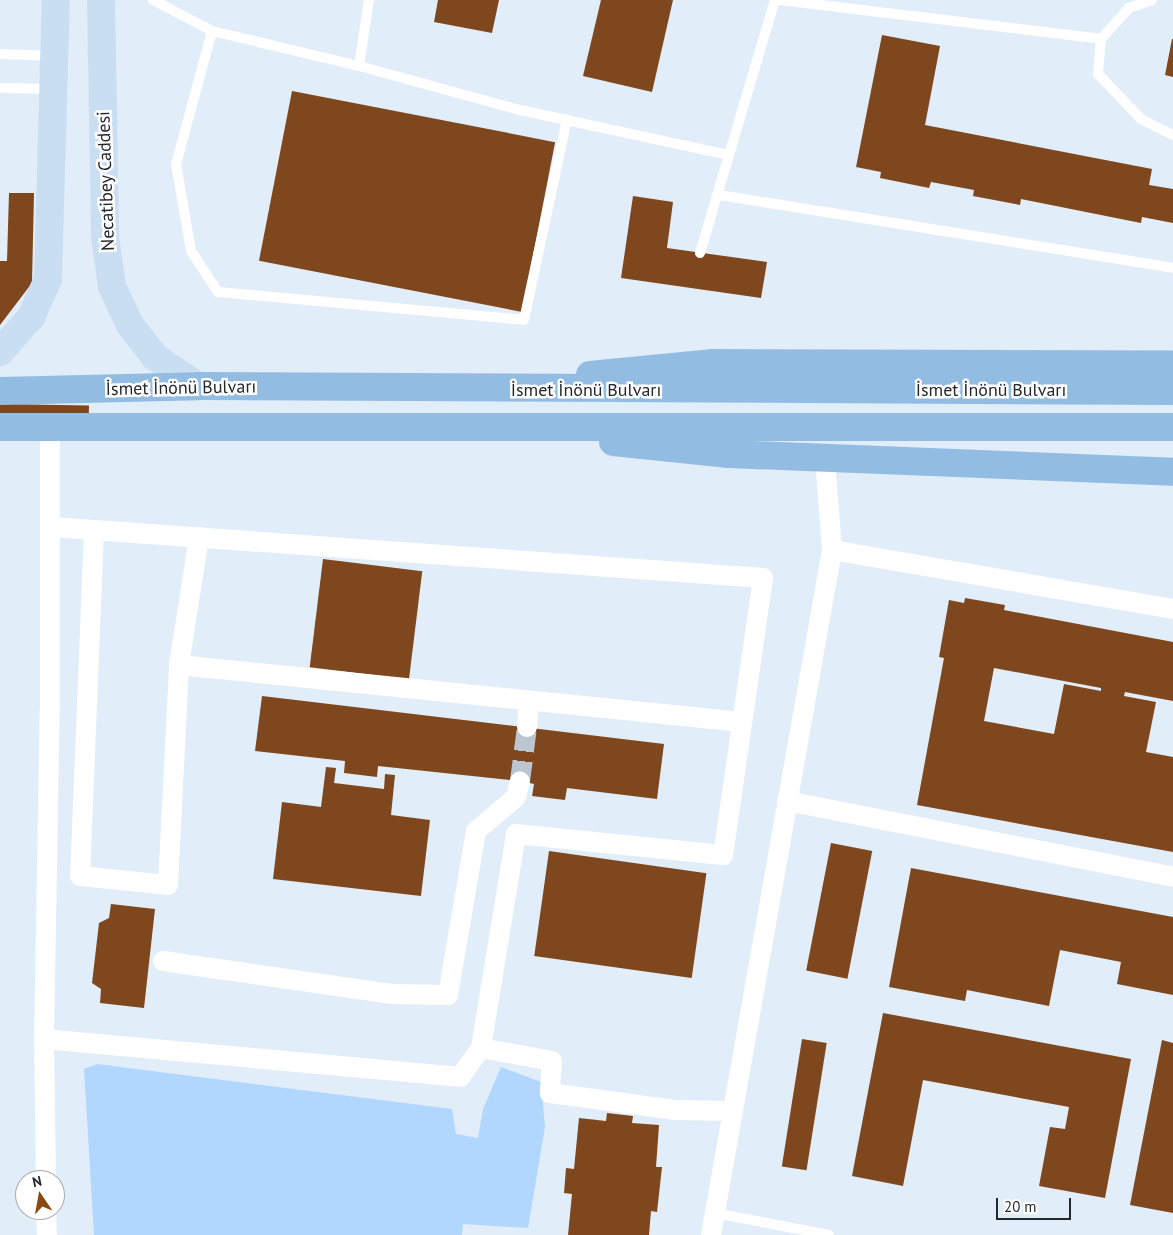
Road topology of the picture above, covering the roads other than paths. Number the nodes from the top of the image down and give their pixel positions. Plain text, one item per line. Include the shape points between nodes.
1 (56, 0) edge
2 (102, 0) edge
3 (153, 0) edge
4 (369, 0) edge
5 (775, 0) edge
6 (780, 0) edge
7 (1152, 0) edge
8 (212, 32) junction
9 (1100, 39) junction
10 (0, 54) edge
11 (55, 56) junction
12 (359, 66) junction
13 (0, 88) edge
14 (53, 90) junction
15 (567, 120) junction
16 (1173, 135) edge
17 (729, 155) junction
18 (719, 195) junction
19 (700, 253) dead end
20 (1173, 268) edge
21 (0, 352) edge
22 (1173, 365) edge
23 (198, 386) junction
24 (487, 389) junction
25 (0, 391) edge
26 (1173, 391) edge
27 (1173, 426) edge
28 (0, 427) edge
29 (485, 427) junction
30 (50, 428) junction
31 (825, 458) junction
32 (1173, 472) edge
33 (52, 526) junction
34 (94, 530) junction
35 (199, 537) junction
36 (832, 550) junction
37 (1173, 609) edge
38 (179, 665) junction
39 (529, 701) junction
40 (742, 722) junction
41 (527, 727) tunnel mouth
42 (520, 781) tunnel mouth
43 (787, 802) junction
44 (1173, 877) edge
45 (162, 961) dead end
46 (44, 1039) junction
47 (481, 1048) junction
48 (733, 1112) junction
49 (46, 1170) edge
50 (715, 1214) junction
51 (46, 1220) edge
52 (47, 1235) edge
53 (711, 1235) edge
54 (830, 1235) edge

1 - 11 main road
2 - 23 main road, Necatibey Caddesi via 105,237 112,286 130,326 155,357
3 - 8 lane
4 - 12 lane
5 - 17 lane
6 - 9 lane
7 - 9 lane via 1129,8
8 - 12 lane
8 - 15 lane via 176,164 191,251 218,292 524,320
9 - 16 lane via 1098,74 1141,119
10 - 11 lane
11 - 14 main road
12 - 15 lane
13 - 14 lane
14 - 21 main road via 48,279 31,317
15 - 17 lane
17 - 18 lane
18 - 19 lane
18 - 20 lane
22 - 24 main road via 713,362
23 - 24 main road, İsmet İnönü Bulvarı
23 - 25 main road, İsmet İnönü Bulvarı
24 - 26 main road, İsmet İnönü Bulvarı
27 - 29 main road, İsmet İnönü Bulvarı
28 - 30 main road, İsmet İnönü Bulvarı
29 - 30 main road, İsmet İnönü Bulvarı
29 - 31 main road via 729,454
30 - 33 street
31 - 32 main road
31 - 36 street
33 - 34 street
33 - 46 street
34 - 35 street
34 - 38 street via 80,876 168,885
35 - 38 street
35 - 40 street via 763,578
36 - 37 street
36 - 43 street
38 - 39 street
39 - 40 street
39 - 41 street
40 - 47 street via 723,854 516,834
42 - 45 street via 516,797 476,831 448,995 393,994
43 - 44 street
43 - 48 street
46 - 47 street via 460,1078
46 - 49 street
47 - 48 street via 552,1061 550,1093 675,1110
48 - 50 street
50 - 53 street
50 - 54 lane
51 - 52 street

